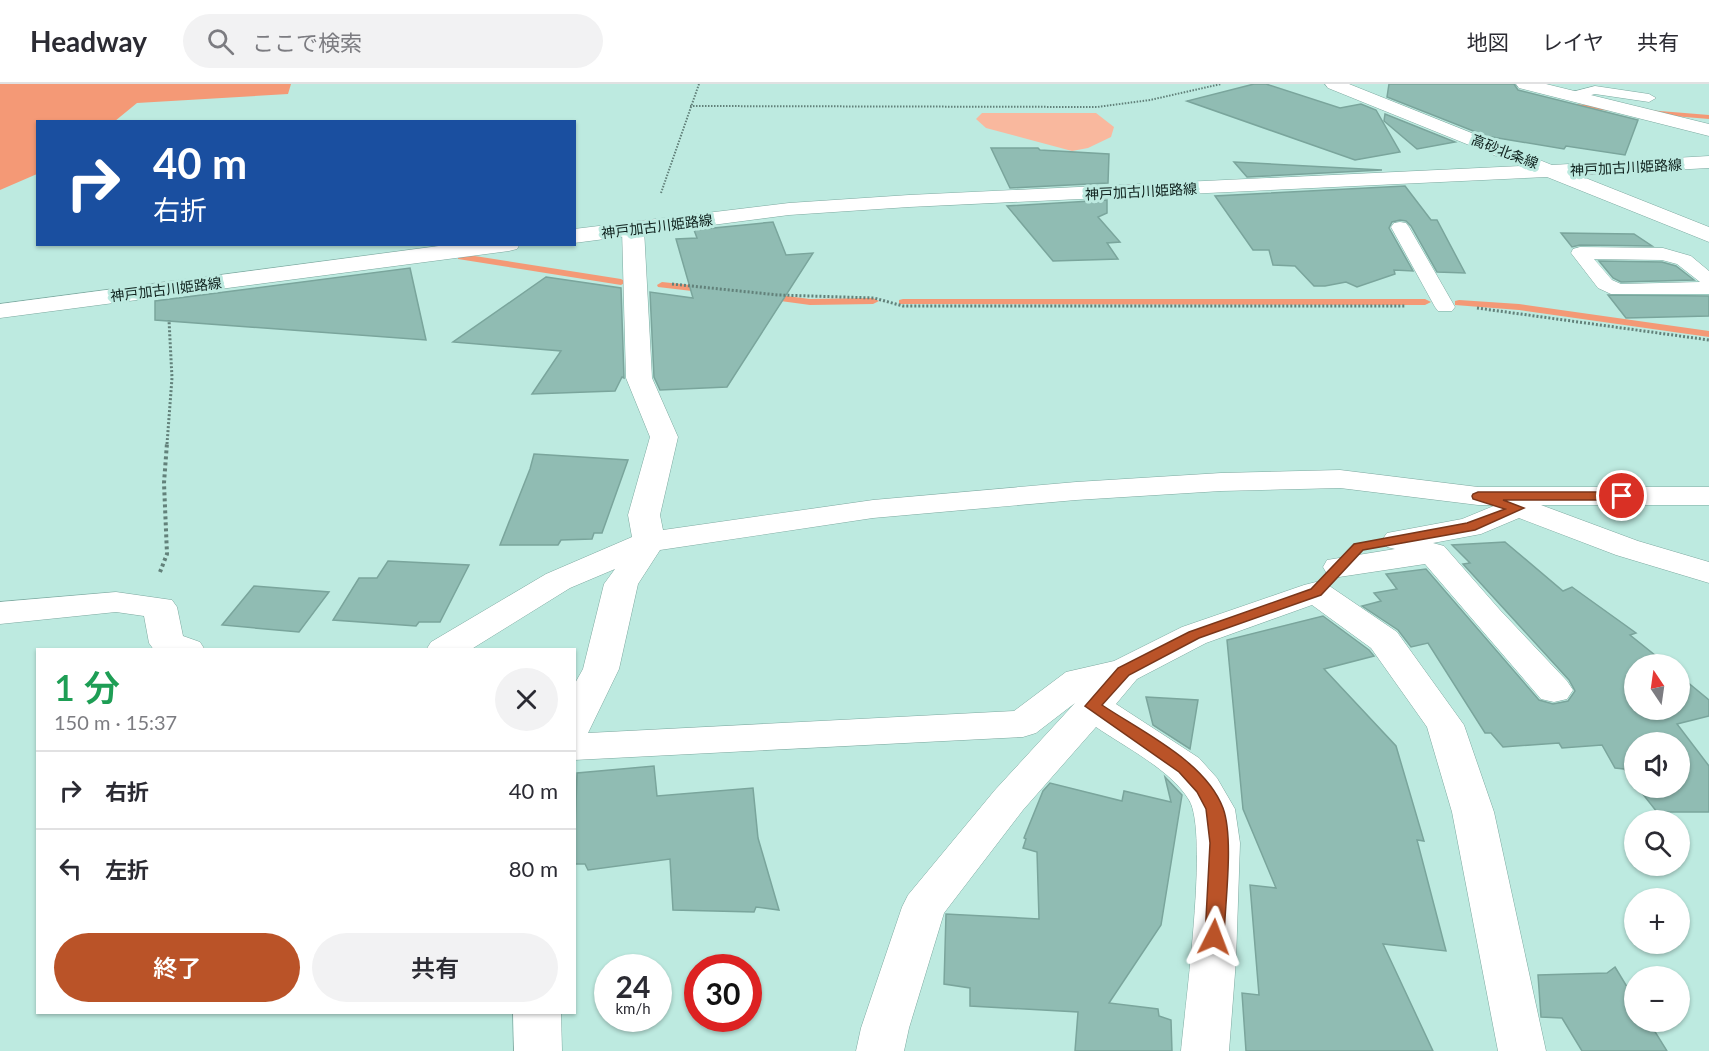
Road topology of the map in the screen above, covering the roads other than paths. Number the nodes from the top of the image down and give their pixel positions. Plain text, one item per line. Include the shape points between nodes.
1 (1334, 84) edge
2 (1525, 84) edge
3 (1573, 96) junction
4 (1647, 106) junction
5 (1709, 130) edge
6 (1709, 162) edge
7 (1553, 170) junction
8 (643, 227) junction
9 (1400, 227) dead end
10 (1709, 235) edge
11 (576, 236) edge
12 (495, 246) edge
13 (1709, 280) edge
14 (1709, 288) edge
15 (1443, 303) road end
16 (0, 311) edge
17 (1478, 496) junction
18 (1709, 496) edge
19 (1517, 508) junction
20 (649, 542) junction
21 (1709, 573) edge
22 (1328, 580) junction
23 (0, 613) edge
24 (181, 648) edge
25 (447, 648) edge
26 (1124, 671) junction
27 (1554, 690) dead end
28 (1092, 706) junction
29 (576, 720) edge
30 (576, 747) edge
31 (537, 1014) edge
32 (538, 1051) edge
33 (880, 1051) edge
34 (1205, 1051) edge
35 (1522, 1051) edge

1 - 7 street, 高砂北条線
2 - 3 street
3 - 4 street via 1621,108
3 - 4 lane via 1595,90
4 - 5 street
6 - 7 street, 神戸加古川姫路線
7 - 8 street, 神戸加古川姫路線 via 909,201 789,209
7 - 10 street, 高砂北条線
8 - 11 street, 神戸加古川姫路線
8 - 20 street via 635,285 639,378 664,437 644,515
9 - 15 lane
12 - 16 street, 神戸加古川姫路線
13 - 14 lane via 1683,260 1663,254 1580,253 1605,284 1618,290
17 - 18 street
17 - 19 street
17 - 20 street via 1341,479 1221,482 873,509
19 - 21 street
19 - 22 street via 1470,527 1358,547
20 - 25 street via 558,581
20 - 29 street via 621,584 601,669
22 - 26 street via 1194,635
22 - 27 street via 1433,553
22 - 35 street via 1384,640 1445,725 1473,812
23 - 24 street via 135,602 160,607 167,643
26 - 28 street
26 - 30 street via 1079,680 1023,724
28 - 33 street via 1009,800 924,907
28 - 34 street via 1185,768 1215,809 1218,854
31 - 32 street

